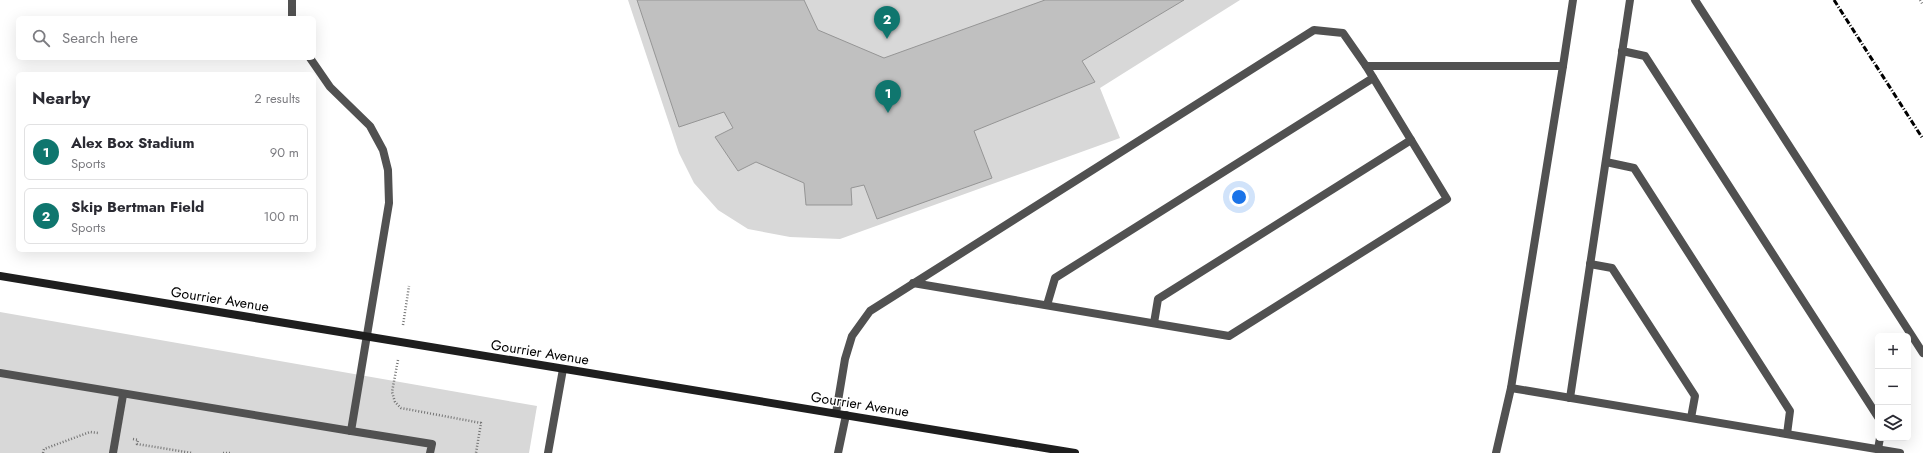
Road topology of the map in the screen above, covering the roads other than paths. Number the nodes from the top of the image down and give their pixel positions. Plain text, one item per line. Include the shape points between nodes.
1 (292, 0) edge
2 (1573, 0) edge
3 (1630, 0) edge
4 (1695, 0) edge
5 (292, 16) edge
6 (1622, 51) junction
7 (311, 60) edge
8 (1366, 66) junction
9 (1563, 66) junction
10 (1373, 78) junction
11 (1410, 140) junction
12 (1606, 162) junction
13 (1590, 264) junction
14 (0, 276) edge
15 (913, 283) junction
16 (1047, 305) junction
17 (1154, 323) junction
18 (367, 337) junction
19 (1923, 353) edge
20 (563, 369) junction
21 (0, 374) edge
22 (1511, 388) junction
23 (123, 395) junction
24 (1570, 398) junction
25 (1875, 411) edge
26 (836, 413) junction
27 (846, 415) junction
28 (1691, 418) junction
29 (351, 431) junction
30 (1787, 434) junction
31 (1879, 441) edge
32 (1878, 449) junction
33 (113, 453) edge
34 (430, 453) edge
35 (548, 453) edge
36 (838, 453) edge
37 (1075, 453) edge
38 (1496, 453) edge
39 (1900, 453) edge

1 - 5 lane
2 - 9 lane
3 - 6 lane
4 - 19 lane
6 - 12 lane
6 - 25 lane via 1645,56
7 - 18 lane via 330,87 370,126 384,150 388,170 389,203
8 - 9 lane
8 - 10 lane
8 - 15 lane via 1343,33 1314,30
9 - 22 lane
10 - 11 lane
10 - 16 lane via 1055,278
11 - 17 lane via 1158,299
11 - 17 lane via 1447,199 1229,336
12 - 13 lane
12 - 30 lane via 1634,168 1790,411
13 - 24 lane
13 - 28 lane via 1612,268 1617,275 1695,396
14 - 18 main road, Gourrier Avenue
15 - 16 lane
15 - 26 lane via 870,311 852,336 845,359
16 - 17 lane
18 - 20 main road, Gourrier Avenue
18 - 29 lane
20 - 26 main road, Gourrier Avenue
20 - 35 lane
21 - 23 lane
22 - 24 lane
22 - 38 lane
23 - 29 lane
23 - 33 lane
24 - 28 lane
26 - 27 main road, Gourrier Avenue
27 - 36 lane
27 - 37 main road, Gourrier Avenue
28 - 30 lane
29 - 34 lane via 432,444
30 - 32 lane
31 - 32 lane
32 - 39 lane

